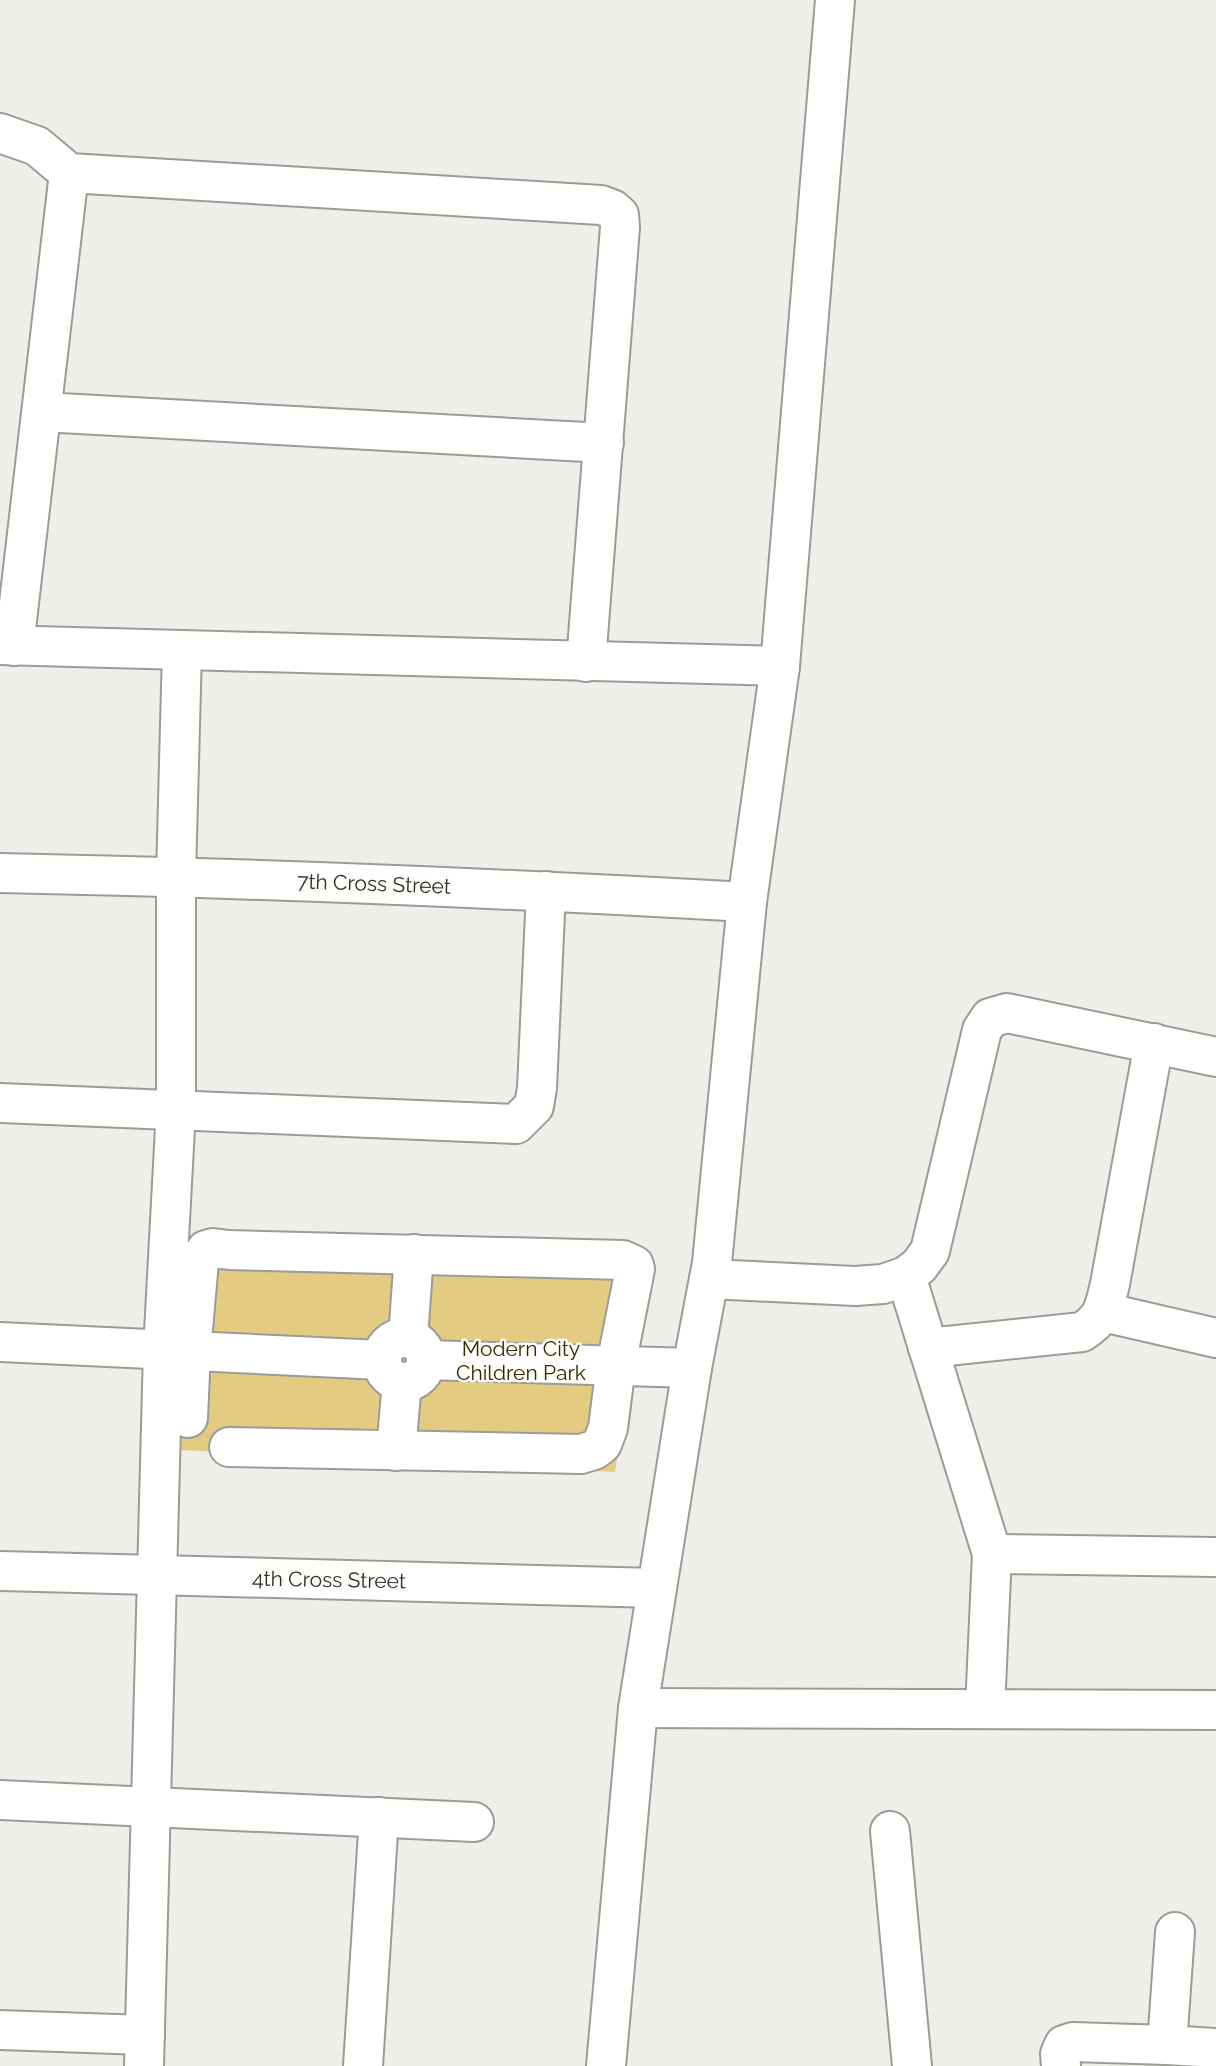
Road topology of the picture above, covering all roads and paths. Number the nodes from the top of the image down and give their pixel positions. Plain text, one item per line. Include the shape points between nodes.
1 (835, 0) edge
2 (0, 133) edge
3 (69, 173) junction
4 (42, 412) junction
5 (604, 443) junction
6 (7, 645) edge
7 (182, 650) junction
8 (586, 662) junction
9 (780, 666) junction
10 (0, 873) edge
11 (176, 876) junction
12 (547, 891) junction
13 (747, 902) junction
14 (1154, 1044) junction
15 (1216, 1057) edge
16 (0, 1103) edge
17 (176, 1109) junction
18 (414, 1254) junction
19 (906, 1276) junction
20 (709, 1279) junction
21 (1103, 1312) junction
22 (1216, 1338) edge
23 (0, 1342) edge
24 (928, 1349) junction
25 (177, 1351) junction
26 (404, 1360) junction
27 (616, 1365) junction
28 (692, 1367) junction
29 (188, 1418) dead end
30 (229, 1447) dead end
31 (397, 1451) junction
32 (992, 1554) junction
33 (1216, 1557) edge
34 (0, 1571) edge
35 (157, 1576) junction
36 (657, 1588) junction
37 (638, 1708) junction
38 (985, 1709) junction
39 (1216, 1710) edge
40 (0, 1801) edge
41 (150, 1807) junction
42 (379, 1817) junction
43 (474, 1822) dead end
44 (890, 1831) dead end
45 (1175, 1932) dead end
46 (0, 2030) edge
47 (1167, 2045) junction
48 (1216, 2048) edge
49 (144, 2050) edge
50 (363, 2066) edge
51 (606, 2066) edge
52 (912, 2066) edge
53 (1061, 2066) edge

1 - 9 street
2 - 3 street via 37,146
3 - 4 street
3 - 5 street via 612,209 619,215 620,227
4 - 5 street
4 - 6 street
5 - 8 street
6 - 7 street
7 - 8 street
7 - 11 street
8 - 9 street
9 - 13 street
10 - 11 street, 7th Cross Street
11 - 12 street, 7th Cross Street
11 - 17 street
12 - 13 street, 7th Cross Street
12 - 17 street via 536,1097 534,1106 516,1124
13 - 20 street
14 - 15 street
14 - 19 street via 1007,1013 990,1018 982,1030 930,1251
14 - 21 street
16 - 17 street
17 - 25 street
18 - 25 street via 206,1250
18 - 26 street
18 - 27 street via 630,1262 635,1269
19 - 20 street via 855,1286
19 - 24 street
20 - 28 street
21 - 22 street
21 - 24 street via 1082,1332
23 - 25 street
24 - 32 street
25 - 26 street
25 - 29 street
25 - 35 street
26 - 27 street
26 - 31 street
27 - 28 street
27 - 31 street via 608,1428 602,1444 594,1450 581,1454
28 - 36 street
30 - 31 street
32 - 33 street
32 - 38 street
34 - 35 street, 4th Cross Street
35 - 36 street, 4th Cross Street
35 - 41 street
36 - 37 street
37 - 38 street
37 - 51 street
38 - 39 street
40 - 41 street
41 - 42 street
41 - 49 street
42 - 43 street
42 - 50 street
44 - 52 street
45 - 47 street
46 - 49 street
47 - 48 street
47 - 53 street via 1073,2042 1064,2045

